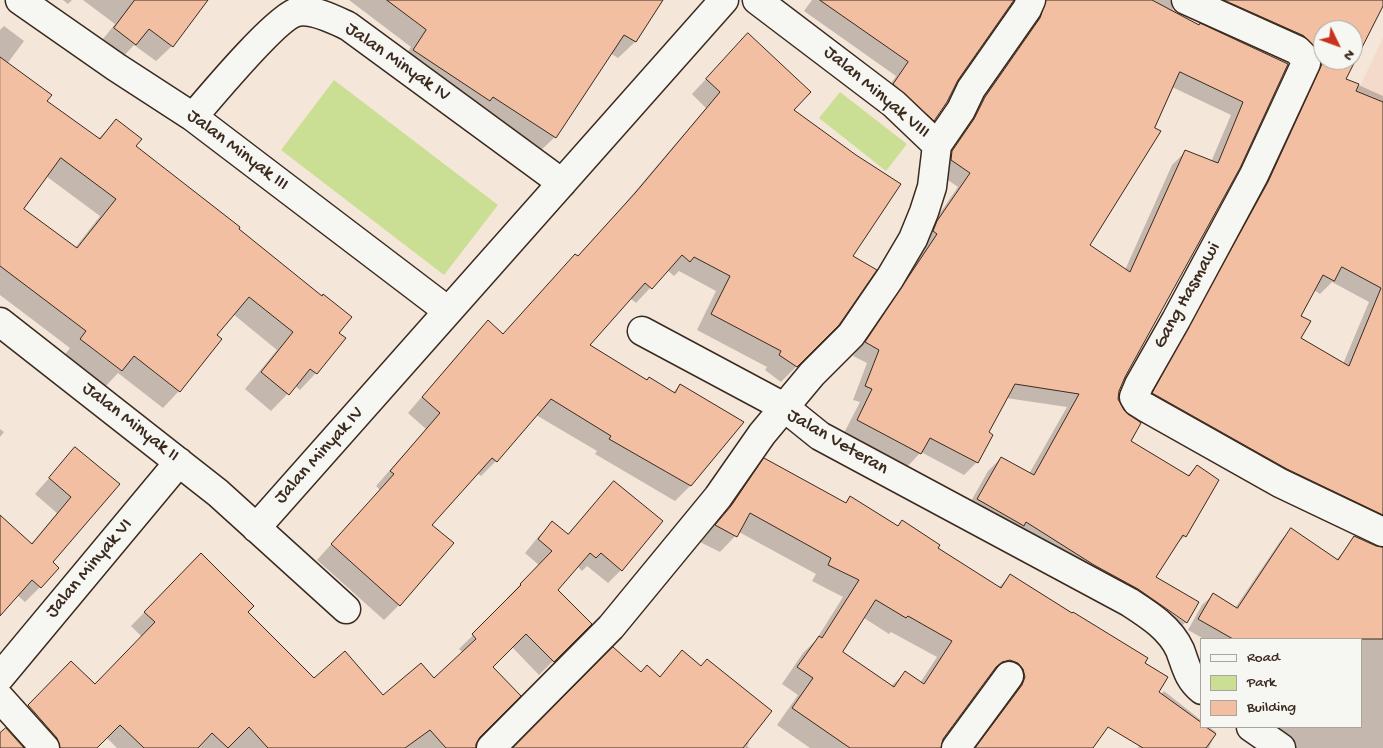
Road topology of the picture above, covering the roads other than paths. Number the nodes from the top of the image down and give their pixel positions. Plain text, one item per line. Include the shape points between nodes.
1 (20, 0) edge
2 (724, 0) edge
3 (758, 0) edge
4 (1031, 0) edge
5 (1186, 0) edge
6 (297, 6) edge
7 (192, 117) junction
8 (937, 145) junction
9 (562, 183) junction
10 (448, 311) junction
11 (0, 322) edge
12 (642, 331) dead end
13 (784, 407) junction
14 (180, 462) junction
15 (256, 528) junction
16 (1383, 532) edge
17 (346, 608) dead end
18 (1009, 676) dead end
19 (0, 677) edge
20 (1200, 688) edge
21 (0, 698) edge
22 (1252, 728) edge
23 (45, 748) edge
24 (491, 748) edge
25 (956, 748) edge
26 (1281, 748) edge

1 - 7 street, Jalan Minyak III
2 - 9 street, Jalan Minyak IV
3 - 8 street, Jalan Minyak VIII via 894,104
4 - 8 street via 970,89 961,110
5 - 16 street, Gang Hasmawi via 1297,50 1306,63 1254,175 1134,397 1145,408 1280,483
6 - 7 street, Jalan Minyak IV
6 - 9 street, Jalan Minyak IV via 348,26
7 - 10 street, Jalan Minyak III
8 - 13 street, Jalan Minyak VIII via 932,186 913,239 850,336
9 - 10 street, Jalan Minyak IV
10 - 15 street, Jalan Minyak IV
11 - 14 street, Jalan Minyak II
12 - 13 street
13 - 20 street, Jalan Veteran via 820,436 1155,619 1179,649 1186,671
13 - 24 street, Jalan Veteran via 718,496 611,627
14 - 15 street, Jalan Minyak II
14 - 19 street, Jalan Minyak VI
15 - 17 street, Jalan Minyak II
18 - 25 street
21 - 23 street
22 - 26 street

